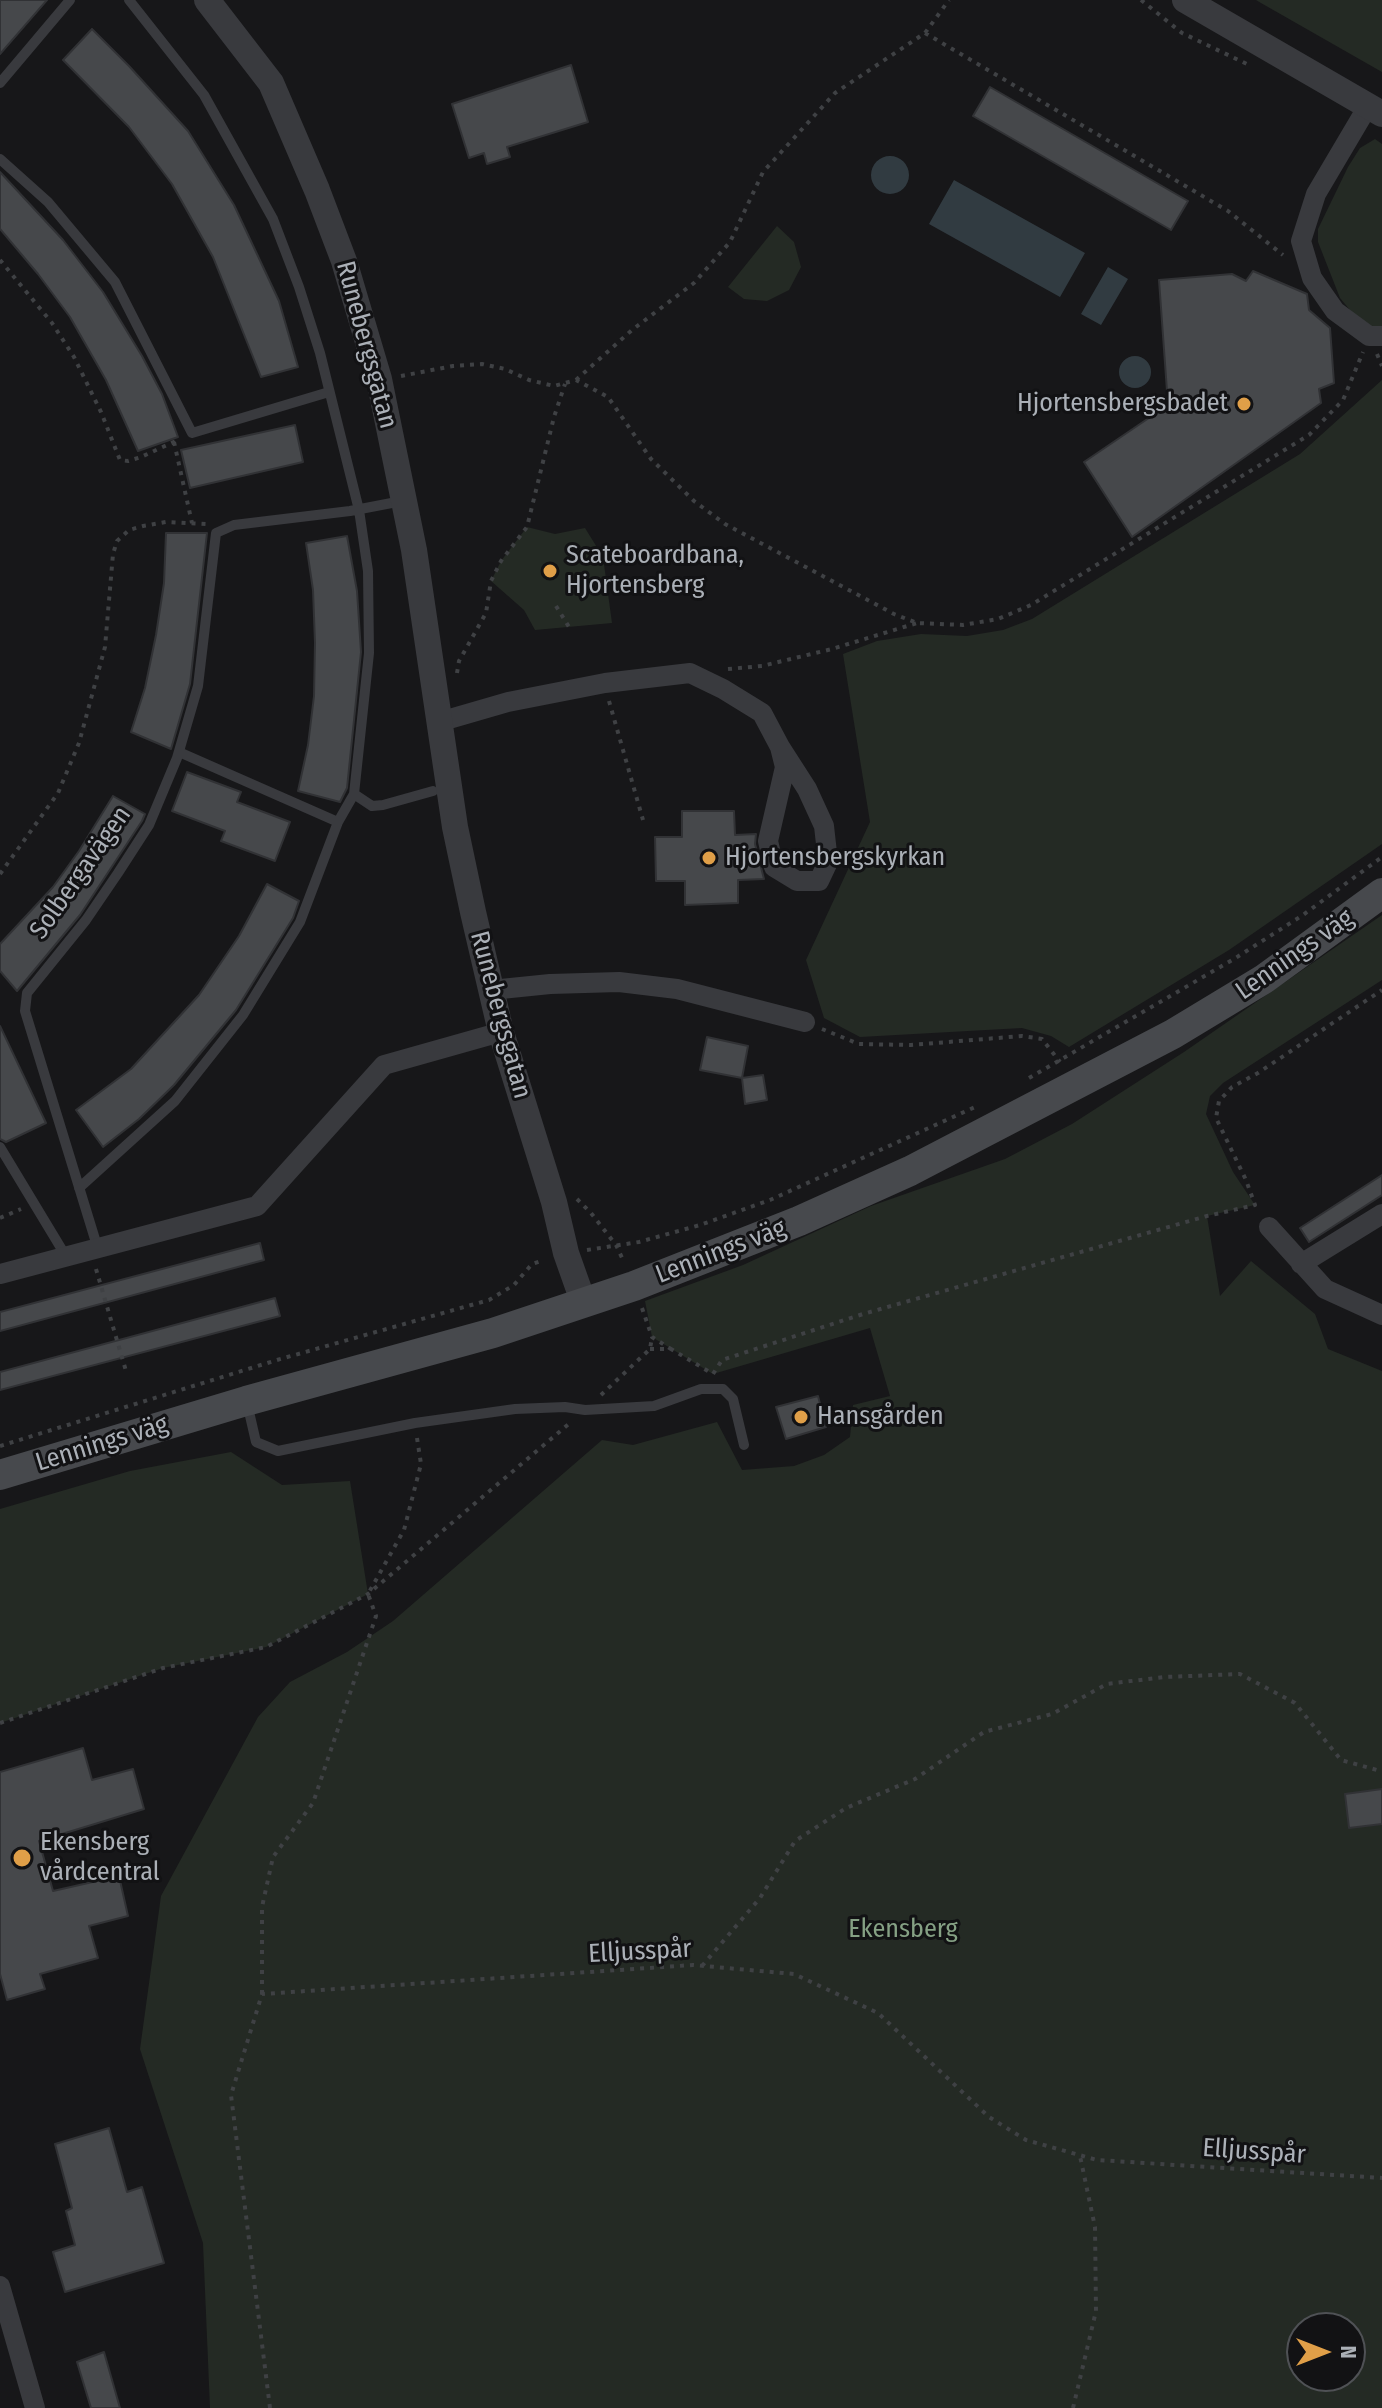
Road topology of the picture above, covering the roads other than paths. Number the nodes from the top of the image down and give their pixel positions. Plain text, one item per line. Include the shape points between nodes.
1 (70, 0) edge
2 (129, 0) edge
3 (207, 0) edge
4 (1185, 0) edge
5 (0, 83) edge
6 (1375, 110) edge
7 (0, 159) edge
8 (1376, 336) edge
9 (329, 392) junction
10 (405, 500) junction
11 (359, 510) junction
12 (439, 722) junction
13 (780, 747) junction
14 (179, 752) junction
15 (433, 791) dead end
16 (354, 794) junction
17 (338, 822) junction
18 (1382, 893) edge
19 (491, 990) junction
20 (805, 1022) road end
21 (501, 1032) junction
22 (0, 1147) edge
23 (79, 1188) junction
24 (1382, 1214) edge
25 (1269, 1227) dead end
26 (95, 1250) junction
27 (67, 1258) junction
28 (1301, 1264) junction
29 (0, 1274) edge
30 (583, 1301) junction
31 (1382, 1315) edge
32 (246, 1401) junction
33 (744, 1445) dead end
34 (0, 1475) edge
35 (0, 2286) edge
36 (35, 2408) edge

1 - 5 lane
2 - 9 lane, Runebergsgatan via 204,95 253,179 299,287
3 - 10 street, Runebergsgatan via 271,83 317,190 379,379
4 - 6 street
6 - 8 street via 1316,194 1301,241 1312,278 1335,311
7 - 9 lane, Runebergsgatan via 48,202 115,282 192,433
9 - 11 lane, Runebergsgatan
10 - 11 lane
10 - 12 street, Runebergsgatan
11 - 14 lane, Solbergavägen via 234,525 216,533 198,686
11 - 16 lane, Runebergsgatan via 368,571 369,653
12 - 13 street via 605,683 690,673 762,713
12 - 19 street, Runebergsgatan via 455,827
13 - 13 street via 785,767 768,841 774,867 797,881 819,881 828,862 824,826
14 - 17 lane
14 - 23 lane, Solbergavägen via 149,825 86,920 27,993 25,1011
15 - 16 lane via 372,806
16 - 17 lane
17 - 23 lane via 300,922 243,1015 175,1101
18 - 30 main road, Lennings väg via 1264,979 1173,1034 924,1164 711,1257
19 - 20 street via 619,982 677,989
19 - 21 street, Runebergsgatan
21 - 26 street via 384,1065 257,1206
21 - 30 street, Runebergsgatan
22 - 27 lane
23 - 26 lane, Solbergavägen
24 - 28 street
25 - 28 street
26 - 27 street
27 - 29 street
28 - 31 street via 1325,1289
30 - 32 main road, Lennings väg via 493,1333
32 - 33 lane via 256,1442 278,1451 515,1409 654,1406 701,1389 723,1389 733,1399
32 - 34 main road, Lennings väg
35 - 36 street

